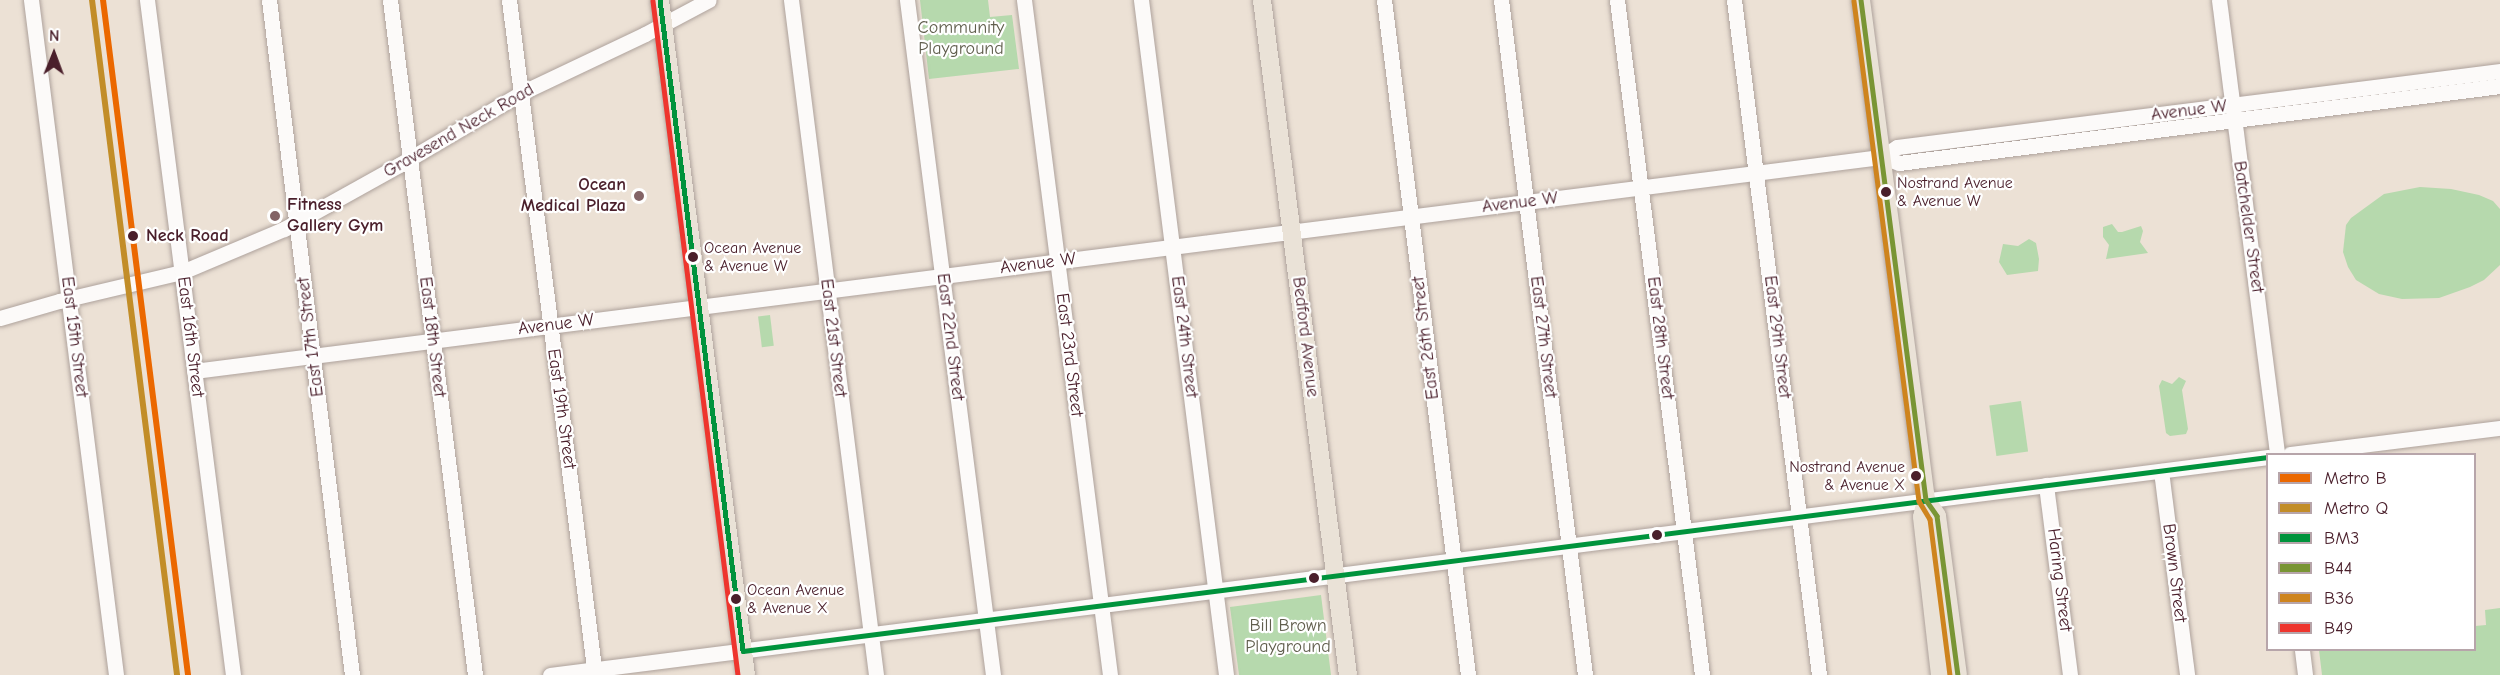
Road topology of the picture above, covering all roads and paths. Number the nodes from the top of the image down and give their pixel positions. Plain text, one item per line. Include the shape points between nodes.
1 (31, 0) edge
2 (147, 0) edge
3 (269, 0) edge
4 (390, 0) edge
5 (509, 0) edge
6 (660, 0) edge
7 (709, 0) edge
8 (791, 0) edge
9 (907, 0) edge
10 (1024, 0) edge
11 (1141, 0) edge
12 (1262, 0) edge
13 (1384, 0) edge
14 (1501, 0) edge
15 (1617, 0) edge
16 (1734, 0) edge
17 (1861, 0) edge
18 (2218, 0) edge
19 (663, 24) junction
20 (2500, 71) edge
21 (2500, 86) edge
22 (521, 93) junction
23 (2232, 113) junction
24 (1882, 157) junction
25 (410, 158) junction
26 (1756, 173) junction
27 (1641, 188) junction
28 (1526, 202) junction
29 (1411, 217) junction
30 (297, 223) junction
31 (1292, 232) junction
32 (1172, 247) junction
33 (1058, 262) junction
34 (182, 273) junction
35 (943, 276) junction
36 (827, 291) junction
37 (69, 299) junction
38 (699, 306) junction
39 (0, 318) edge
40 (550, 326) junction
41 (433, 340) junction
42 (314, 356) junction
43 (194, 371) junction
44 (2500, 428) edge
45 (2277, 453) edge
46 (2298, 453) edge
47 (2266, 457) edge
48 (2161, 471) junction
49 (2046, 485) junction
50 (1926, 500) junction
51 (1799, 516) junction
52 (1684, 531) junction
53 (1569, 546) junction
54 (1453, 560) junction
55 (1335, 576) junction
56 (1215, 591) junction
57 (1101, 605) junction
58 (986, 620) junction
59 (871, 635) junction
60 (742, 651) junction
61 (2302, 651) edge
62 (595, 672) edge
63 (116, 675) edge
64 (233, 675) edge
65 (352, 675) edge
66 (475, 675) edge
67 (550, 675) edge
68 (746, 675) edge
69 (876, 675) edge
70 (993, 675) edge
71 (1110, 675) edge
72 (1226, 675) edge
73 (1348, 675) edge
74 (1468, 675) edge
75 (1585, 675) edge
76 (1702, 675) edge
77 (1819, 675) edge
78 (1940, 675) edge
79 (1958, 675) edge
80 (2070, 675) edge
81 (2187, 675) edge
82 (2305, 675) edge

1 - 37 street, East 15th Street
2 - 34 street, East 16th Street
3 - 30 street, East 17th Street
4 - 25 street, East 18th Street
5 - 22 street, East 19th Street
6 - 19 main road
7 - 19 street, Gravesend Neck Road
8 - 36 street, East 21st Street
9 - 35 street, East 22nd Street
10 - 33 street, East 23rd Street
11 - 32 street, East 24th Street
12 - 31 main road, Bedford Avenue
13 - 29 street, East 26th Street
14 - 28 street, East 27th Street
15 - 27 street, East 28th Street
16 - 26 street, East 29th Street
17 - 24 main road
18 - 23 street, Batchelder Street
19 - 22 street, Gravesend Neck Road
19 - 38 main road
20 - 23 street, Avenue W
21 - 23 street, Avenue W
22 - 25 street, Gravesend Neck Road
22 - 40 street, East 19th Street
23 - 24 street, Avenue W via 1899,163
23 - 45 street, Batchelder Street
24 - 26 street, Avenue W
24 - 50 main road
25 - 30 street, Gravesend Neck Road
25 - 41 street, East 18th Street
26 - 27 street, Avenue W
26 - 51 street, East 29th Street
27 - 28 street, Avenue W
27 - 52 street, East 28th Street
28 - 29 street, Avenue W
28 - 53 street, East 27th Street
29 - 31 street, Avenue W
29 - 54 street, East 26th Street
30 - 34 street, Gravesend Neck Road
30 - 42 street, East 17th Street
31 - 32 street, Avenue W
31 - 55 main road, Bedford Avenue
32 - 33 street, Avenue W
32 - 56 street, East 24th Street
33 - 35 street, Avenue W
33 - 57 street, East 23rd Street
34 - 37 street, Gravesend Neck Road
34 - 43 street, East 16th Street
35 - 36 street, Avenue W
35 - 58 street, East 22nd Street
36 - 38 street, Avenue W
36 - 59 street, East 21st Street
37 - 39 street, Gravesend Neck Road
37 - 63 street, East 15th Street
38 - 40 street, Avenue W
38 - 60 main road
40 - 41 street, Avenue W
40 - 62 street, East 19th Street
41 - 42 street, Avenue W
41 - 66 street, East 18th Street
42 - 43 street, Avenue W
42 - 65 street, East 17th Street
43 - 64 street, East 16th Street
44 - 46 street
47 - 48 street
48 - 49 street
48 - 81 street, Brown Street
49 - 50 street
49 - 80 street, Haring Street
50 - 51 street
50 - 78 main road via 1922,517
50 - 79 main road via 1937,516
51 - 52 street
51 - 77 street, East 29th Street
52 - 53 street
52 - 76 street, East 28th Street
53 - 54 street
53 - 75 street, East 27th Street
54 - 55 street
54 - 74 street, East 26th Street
55 - 56 street
55 - 73 main road, Bedford Avenue
56 - 57 street
56 - 72 street, East 24th Street
57 - 58 street
57 - 71 street, East 23rd Street
58 - 59 street
58 - 70 street, East 22nd Street
59 - 60 street
59 - 69 street, East 21st Street
60 - 62 street
60 - 68 main road
61 - 82 street
62 - 67 street

